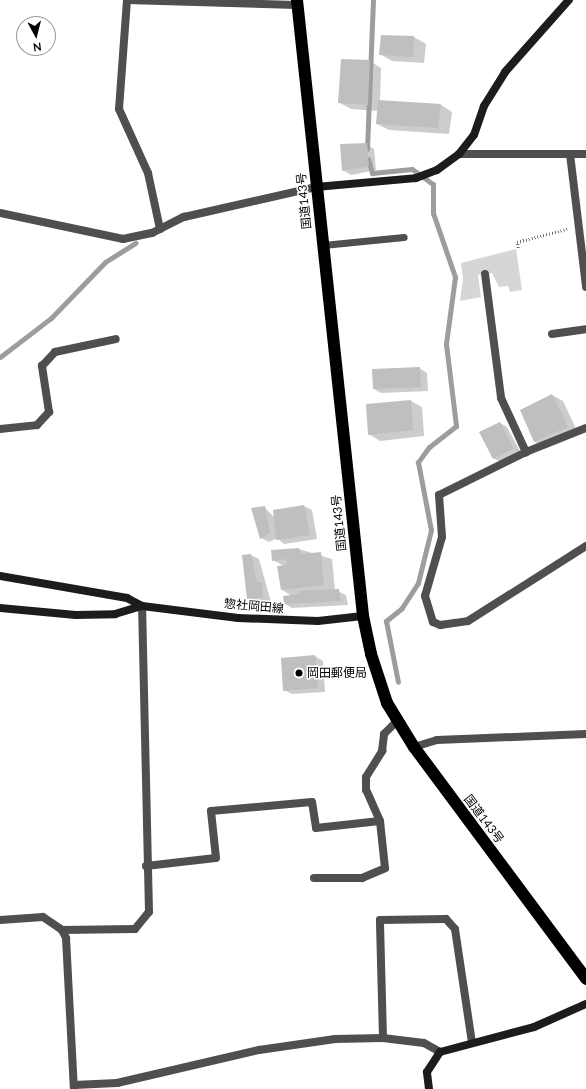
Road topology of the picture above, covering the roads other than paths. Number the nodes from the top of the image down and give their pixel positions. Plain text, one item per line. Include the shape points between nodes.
1 (569, 0) edge
2 (297, 3) edge
3 (459, 154) junction
4 (570, 154) junction
5 (586, 154) edge
6 (316, 187) junction
7 (0, 213) edge
8 (160, 229) junction
9 (404, 237) dead end
10 (323, 245) junction
11 (485, 274) dead end
12 (586, 288) edge
13 (586, 329) edge
14 (552, 334) dead end
15 (116, 339) dead end
16 (586, 428) edge
17 (0, 429) edge
18 (526, 452) junction
19 (586, 546) edge
20 (0, 576) edge
21 (142, 606) junction
22 (0, 608) edge
23 (363, 616) junction
24 (397, 721) junction
25 (586, 734) edge
26 (414, 748) junction
27 (380, 821) junction
28 (146, 866) junction
29 (314, 878) dead end
30 (0, 920) edge
31 (62, 930) junction
32 (586, 978) edge
33 (586, 1004) edge
34 (383, 1038) junction
35 (472, 1043) junction
36 (440, 1052) junction
37 (74, 1087) edge
38 (429, 1089) edge

1 - 3 street via 505,72 484,106 474,135
2 - 6 highway, 国道143号
2 - 8 street via 127,0 119,109 148,173
3 - 4 street
3 - 6 street via 437,170 416,178
4 - 5 street
4 - 12 street
6 - 8 street via 184,217
6 - 10 highway, 国道143号
7 - 8 street via 123,239
9 - 10 lane
10 - 23 highway, 国道143号
11 - 18 street via 501,398
13 - 14 street
15 - 17 street via 55,352 42,366 49,412 37,425
16 - 18 street
18 - 19 street via 439,494 442,537 426,596 433,622 440,625 468,621
20 - 21 street, 惣社岡田線 via 127,598
21 - 22 street, 惣社岡田線 via 115,614 76,615
21 - 23 street, 惣社岡田線 via 280,621
21 - 28 street
23 - 24 highway, 国道143号 via 380,683
24 - 26 highway, 国道143号
24 - 27 street via 384,734 382,751 366,777 366,790
25 - 26 street via 437,740
26 - 32 highway, 国道143号
27 - 28 street via 316,828 312,802 211,811 216,858
27 - 29 street via 385,868 362,878
28 - 31 street via 149,912 135,929
30 - 31 street via 43,917
31 - 37 street via 66,938
33 - 35 street via 534,1027
34 - 35 street via 380,920 446,919 455,929
34 - 36 street via 424,1043
34 - 37 street via 335,1038 259,1050 117,1083
35 - 36 street
36 - 38 street via 427,1072

